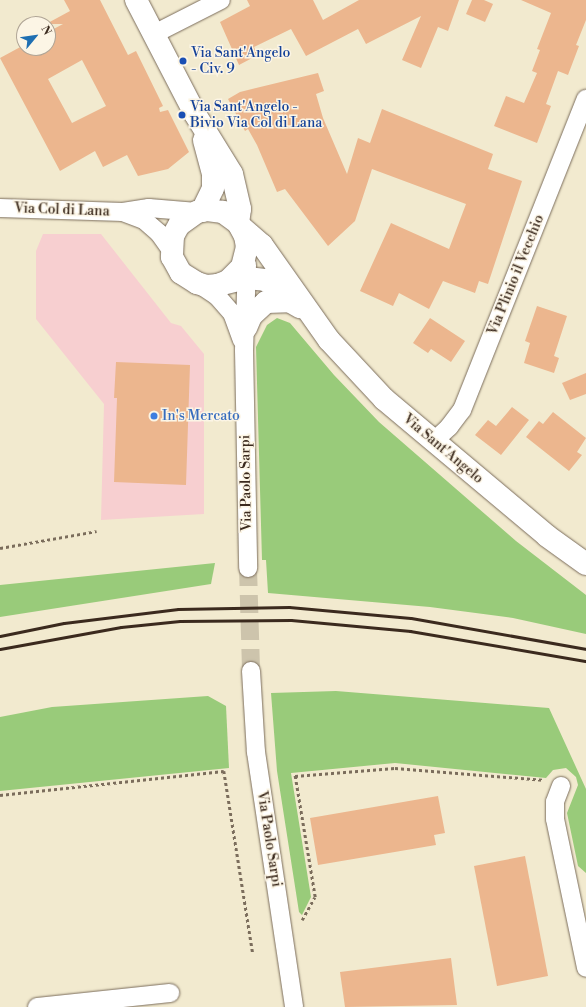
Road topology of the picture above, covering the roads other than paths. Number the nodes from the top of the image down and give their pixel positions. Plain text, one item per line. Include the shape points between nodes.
1 (136, 0) edge
2 (221, 0) edge
3 (154, 34) junction
4 (586, 99) edge
5 (195, 114) junction
6 (0, 208) edge
7 (199, 211) junction
8 (123, 212) junction
9 (239, 225) junction
10 (247, 247) junction
11 (171, 250) junction
12 (247, 278) junction
13 (209, 284) junction
14 (307, 313) junction
15 (246, 328) junction
16 (244, 350) junction
17 (433, 442) junction
18 (586, 564) edge
19 (248, 568) tunnel mouth
20 (251, 671) tunnel mouth
21 (561, 786) dead end
22 (586, 968) edge
23 (170, 993) dead end
24 (37, 1007) edge
25 (294, 1007) edge

1 - 3 street
2 - 3 street
3 - 5 street
4 - 17 street, Via Plinio il Vecchio via 462,410 450,427
5 - 7 street via 213,174 213,188
5 - 9 street via 232,174 238,190
6 - 8 street, Via Col di Lana
7 - 8 street, Via Col di Lana via 148,208
7 - 9 street, Via Sant'Angelo via 223,212
7 - 11 street via 179,225 173,236
8 - 11 street, Via Col di Lana via 144,220 159,233
9 - 10 street
9 - 14 street, Via Sant'Angelo via 262,245
10 - 12 street, Via Paolo Sarpi
10 - 13 street via 242,268 228,281
11 - 13 street via 181,273
12 - 13 street, Via Sant'Angelo
12 - 14 street, Via Sant'Angelo via 265,280 280,287
12 - 15 street, Via Paolo Sarpi
13 - 16 street, Via Paolo Sarpi via 232,313
14 - 15 street via 289,301 266,302 251,316
14 - 17 street, Via Sant'Angelo via 384,399
15 - 16 street, Via Paolo Sarpi
16 - 19 street, Via Paolo Sarpi
17 - 18 street, Via Sant'Angelo via 547,536
20 - 25 street, Via Paolo Sarpi via 256,752
21 - 22 street via 555,802 556,819
23 - 24 street

